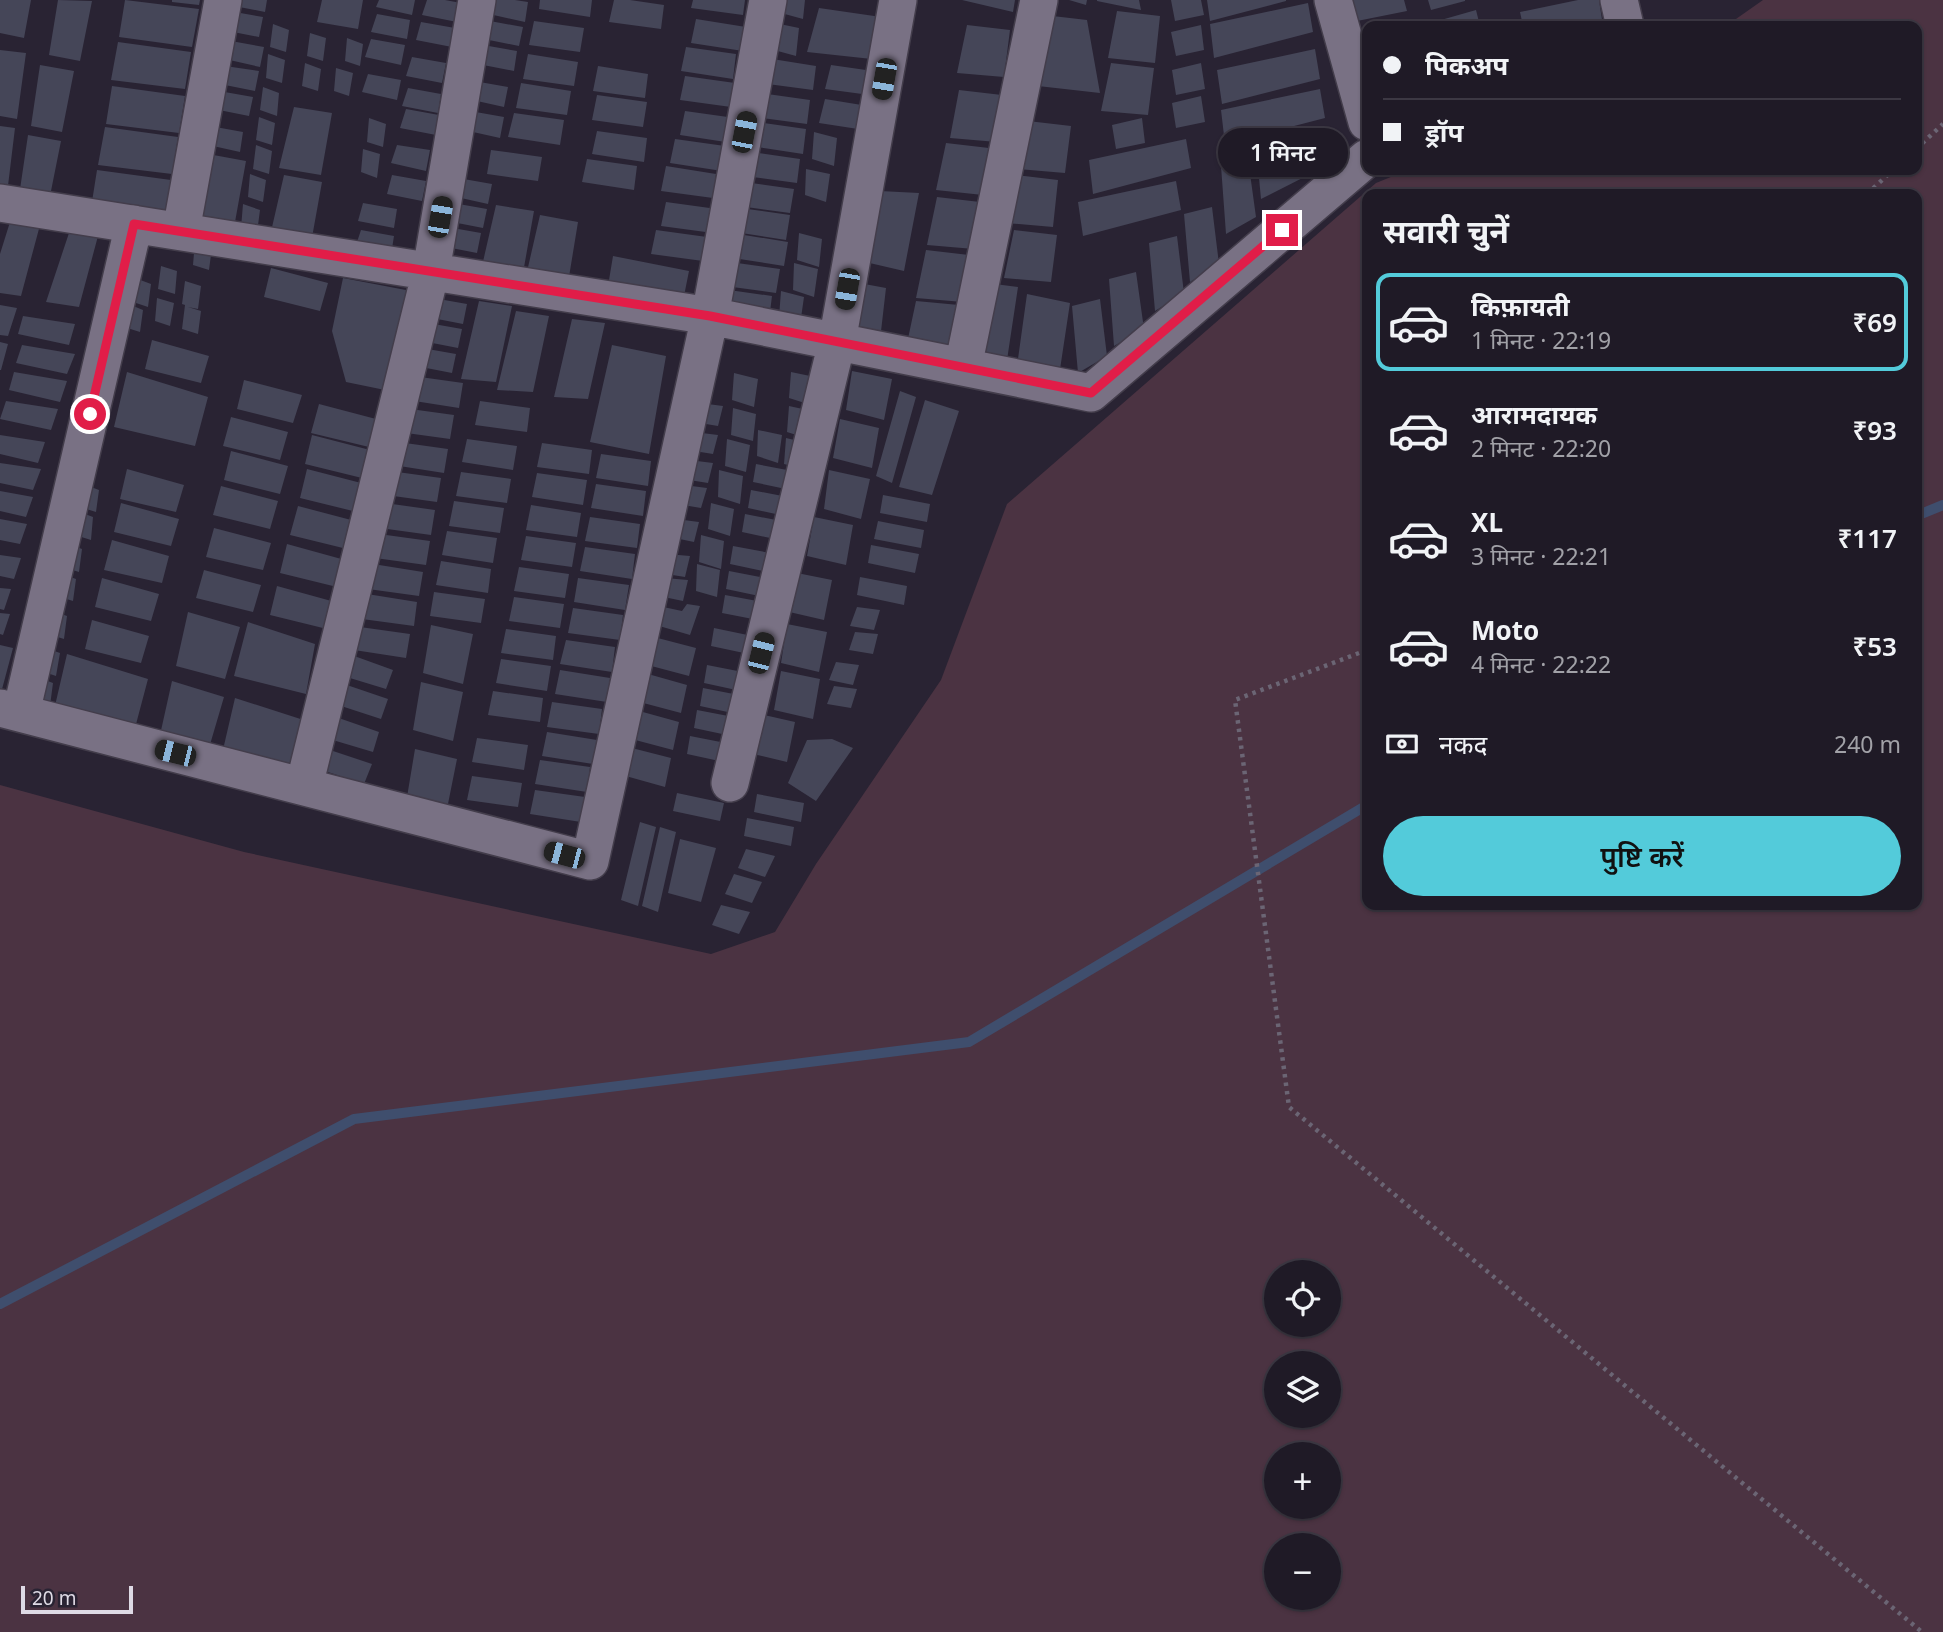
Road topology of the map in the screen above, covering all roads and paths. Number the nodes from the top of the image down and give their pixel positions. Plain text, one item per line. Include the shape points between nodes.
1 (223, 0) edge
2 (477, 0) edge
3 (768, 0) edge
4 (898, 0) edge
5 (1039, 0) edge
6 (1333, 0) edge
7 (1619, 0) edge
8 (1624, 21) edge
9 (1362, 104) edge
10 (1943, 124) edge
11 (1922, 143) edge
12 (1362, 162) edge
13 (1888, 175) edge
14 (1872, 189) edge
15 (0, 203) edge
16 (134, 224) junction
17 (181, 231) junction
18 (431, 271) junction
19 (710, 316) junction
20 (837, 342) junction
21 (963, 367) junction
22 (1362, 652) edge
23 (10, 710) edge
24 (730, 783) dead end
25 (304, 786) junction
26 (1922, 1632) edge

1 - 17 street
2 - 18 street
3 - 19 street
4 - 20 street
5 - 21 street
6 - 9 street
7 - 8 street
10 - 11 path
12 - 21 street via 1091,393
13 - 14 path
15 - 16 street
16 - 17 street
16 - 23 street
17 - 18 street
18 - 19 street
18 - 25 street
19 - 20 street
19 - 25 street via 590,862
20 - 21 street
20 - 24 street
22 - 26 path via 1235,700 1289,1107
23 - 25 street

